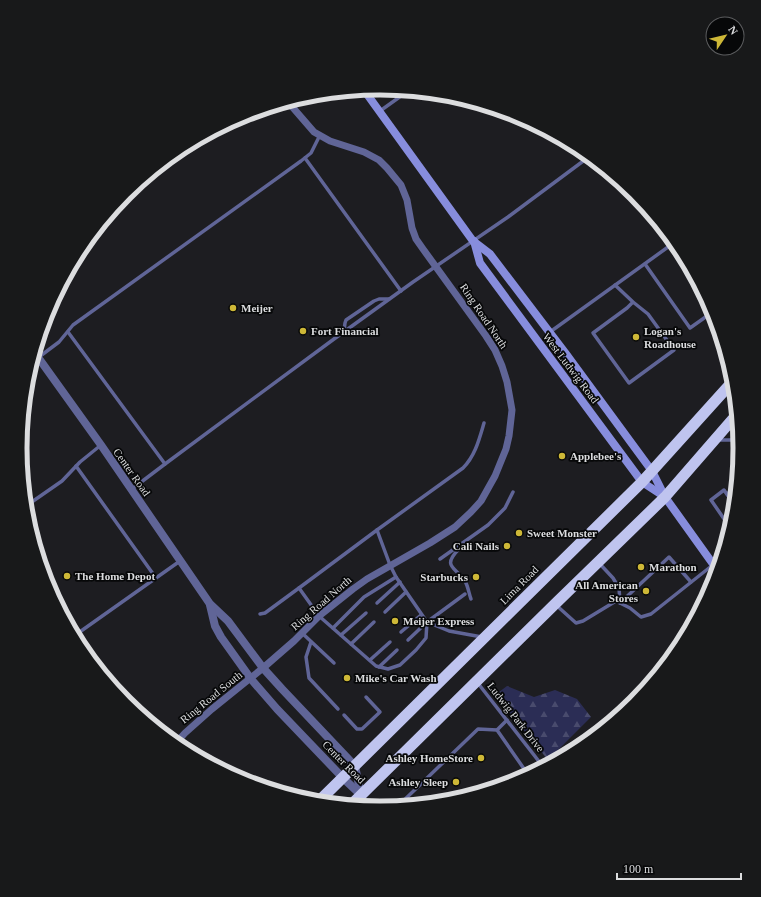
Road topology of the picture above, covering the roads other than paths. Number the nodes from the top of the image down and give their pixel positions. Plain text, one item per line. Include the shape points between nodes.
1 (368, 96) edge
2 (401, 96) edge
3 (292, 106) edge
4 (379, 111) junction
5 (320, 135) junction
6 (305, 158) junction
7 (584, 160) edge
8 (473, 241) junction
9 (670, 246) edge
10 (645, 264) junction
11 (436, 266) junction
12 (615, 285) junction
13 (401, 290) junction
14 (390, 299) junction
15 (633, 302) junction
16 (708, 315) edge
17 (344, 331) junction
18 (68, 332) junction
19 (550, 332) junction
20 (40, 353) edge
21 (39, 359) edge
22 (728, 386) edge
23 (733, 421) edge
24 (484, 423) dead end
25 (715, 440) junction
26 (734, 441) edge
27 (101, 445) junction
28 (165, 464) junction
29 (76, 466) junction
30 (652, 470) junction
31 (642, 482) junction
32 (132, 490) junction
33 (731, 491) edge
34 (513, 492) dead end
35 (727, 494) junction
36 (666, 497) junction
37 (730, 499) edge
38 (31, 502) edge
39 (726, 521) edge
40 (377, 530) junction
41 (465, 542) junction
42 (440, 559) dead end
43 (181, 561) junction
44 (599, 562) junction
45 (390, 565) junction
46 (714, 565) edge
47 (712, 570) edge
48 (396, 577) junction
49 (156, 578) junction
50 (400, 582) junction
51 (691, 582) junction
52 (299, 588) junction
53 (406, 592) junction
54 (464, 594) dead end
55 (471, 599) dead end
56 (377, 602) dead end
57 (620, 603) junction
58 (210, 604) junction
59 (555, 604) junction
60 (366, 612) dead end
61 (385, 612) dead end
62 (260, 614) dead end
63 (421, 615) junction
64 (319, 616) junction
65 (374, 622) dead end
66 (427, 622) junction
67 (333, 628) junction
68 (401, 632) dead end
69 (79, 633) edge
70 (302, 633) junction
71 (341, 635) junction
72 (485, 637) junction
73 (408, 640) dead end
74 (310, 642) junction
75 (390, 642) dead end
76 (351, 644) junction
77 (397, 650) dead end
78 (370, 660) junction
79 (334, 663) dead end
80 (379, 667) junction
81 (263, 668) junction
82 (251, 678) junction
83 (477, 681) junction
84 (366, 697) dead end
85 (338, 709) dead end
86 (344, 715) dead end
87 (507, 720) junction
88 (497, 730) junction
89 (179, 739) edge
90 (541, 764) edge
91 (355, 766) junction
92 (525, 771) edge
93 (343, 778) junction
94 (361, 795) junction
95 (323, 797) edge
96 (355, 801) edge
97 (366, 801) edge
98 (403, 801) edge

1 - 4 main road, West Ludwig Road
2 - 4 lane
3 - 5 street, Ring Road North via 314,132
4 - 8 main road, West Ludwig Road
5 - 6 lane via 311,153
5 - 11 street, Ring Road North via 364,152 387,168 401,186 407,200 416,239
6 - 13 lane
6 - 18 lane via 73,325
7 - 8 lane
8 - 11 lane
8 - 19 main road, West Ludwig Road via 490,254
8 - 31 main road, West Ludwig Road via 480,263
9 - 10 lane
10 - 12 lane
10 - 16 lane via 690,328
11 - 13 lane
11 - 45 street, Ring Road North via 486,336 502,366 512,410 509,436 496,476 471,512 455,527
12 - 15 lane
12 - 19 lane
13 - 14 lane
14 - 17 lane
14 - 17 lane via 374,301 346,320
15 - 15 lane via 593,333 629,383 674,350 648,314
17 - 28 lane
18 - 20 lane via 60,342
18 - 28 lane
19 - 30 main road, West Ludwig Road
21 - 27 street, Center Road
22 - 30 highway, Lima Road
23 - 25 highway
24 - 40 lane via 474,453 459,472
25 - 26 lane
25 - 36 highway
27 - 29 lane
27 - 32 street, Center Road
28 - 32 lane
29 - 38 lane via 62,481
29 - 49 lane
30 - 31 highway, Lima Road
30 - 36 main road, West Ludwig Road
31 - 36 main road, West Ludwig Road
31 - 72 highway, Lima Road
32 - 43 street, Center Road
33 - 35 lane
34 - 41 lane via 504,508 488,525
35 - 37 lane
35 - 39 lane via 724,490 711,500
36 - 44 highway
36 - 46 main road, West Ludwig Road
40 - 45 lane
40 - 52 lane
41 - 42 lane
41 - 55 lane via 451,558 450,564 466,582
43 - 49 lane
43 - 58 street, Center Road
44 - 57 lane via 619,588
44 - 59 highway
45 - 48 lane
45 - 64 street, Ring Road North via 367,579
47 - 51 lane
48 - 50 lane
48 - 67 lane via 364,597
49 - 69 lane
50 - 53 lane
50 - 56 lane
51 - 57 lane via 651,614 641,617
51 - 57 lane via 669,557
52 - 62 lane
52 - 64 lane
53 - 61 lane
53 - 63 lane
54 - 66 lane
57 - 59 lane via 616,601 576,624
58 - 81 street, Center Road via 228,621
58 - 82 street, Center Road via 220,637
59 - 83 highway
60 - 71 lane
63 - 66 lane
63 - 68 lane
64 - 67 lane
64 - 70 street, Ring Road North
65 - 76 lane
66 - 72 lane via 449,631
66 - 73 lane
66 - 80 lane via 426,638 400,665 388,669
67 - 71 lane
70 - 74 lane
70 - 81 street, Ring Road North
71 - 76 lane
72 - 91 highway, Lima Road
74 - 79 lane
74 - 85 lane via 306,657 309,678
75 - 78 lane
76 - 78 lane
77 - 80 lane
78 - 80 lane
81 - 82 street, Ring Road South
81 - 91 street, Center Road
82 - 89 street, Ring Road South
82 - 93 street, Center Road
83 - 87 lane, Ludwig Park Drive
83 - 94 highway
84 - 86 lane via 380,712 362,729 357,729
87 - 88 lane
87 - 90 lane, Ludwig Park Drive
88 - 92 lane, Ludwig Park Drive
88 - 98 lane via 478,729
91 - 93 highway, Lima Road
91 - 94 street, Center Road
93 - 94 street, Center Road
93 - 95 highway, Lima Road
94 - 96 highway
94 - 97 lane

